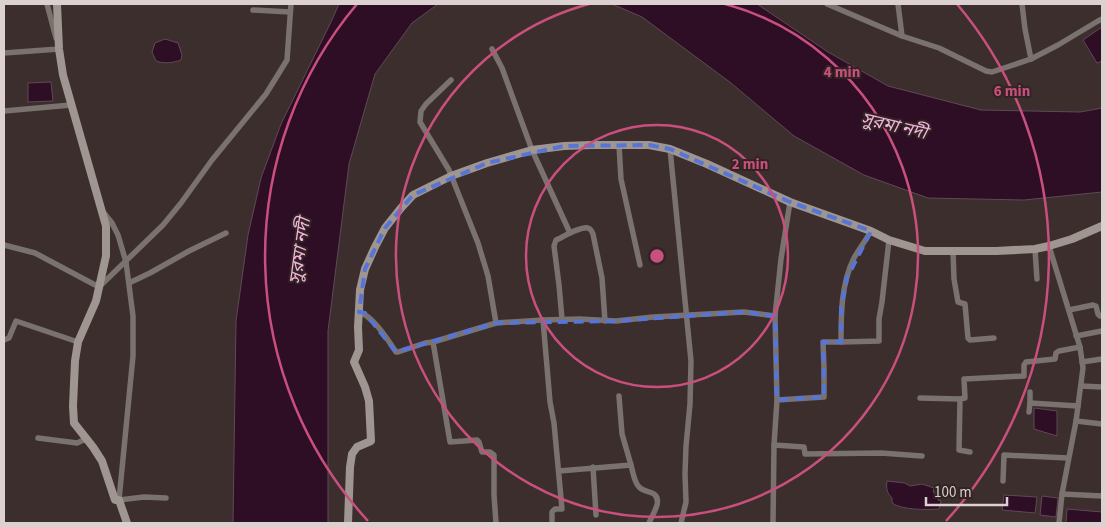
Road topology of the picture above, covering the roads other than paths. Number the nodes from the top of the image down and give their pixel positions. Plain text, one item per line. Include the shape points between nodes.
1 (47, 4) edge
2 (291, 4) edge
3 (827, 4) edge
4 (898, 4) edge
5 (1022, 4) edge
6 (57, 6) edge
7 (253, 10) dead end
8 (290, 12) junction
9 (1102, 19) edge
10 (902, 36) junction
11 (59, 49) junction
12 (492, 49) dead end
13 (4, 53) edge
14 (1031, 59) junction
15 (451, 80) dead end
16 (71, 105) junction
17 (4, 111) edge
18 (619, 145) junction
19 (670, 149) junction
20 (532, 150) junction
21 (451, 176) junction
22 (790, 202) junction
23 (102, 211) junction
24 (1102, 226) edge
25 (871, 232) junction
26 (226, 233) dead end
27 (570, 233) junction
28 (889, 240) junction
29 (4, 245) edge
30 (1049, 246) junction
31 (1035, 249) junction
32 (953, 251) junction
33 (126, 262) junction
34 (640, 265) dead end
35 (1037, 279) dead end
36 (129, 283) junction
37 (99, 287) junction
38 (1069, 310) junction
39 (359, 312) junction
40 (687, 315) junction
41 (775, 316) junction
42 (1102, 316) edge
43 (543, 320) junction
44 (562, 320) junction
45 (606, 321) junction
46 (496, 323) junction
47 (1102, 331) edge
48 (1076, 336) junction
49 (994, 338) dead end
50 (4, 340) edge
51 (78, 342) junction
52 (433, 342) junction
53 (841, 342) junction
54 (1080, 347) junction
55 (1102, 359) edge
56 (1082, 362) junction
57 (1081, 386) junction
58 (1102, 387) edge
59 (1030, 392) dead end
60 (619, 396) dead end
61 (920, 398) dead end
62 (960, 399) junction
63 (777, 400) junction
64 (1030, 403) junction
65 (1078, 406) junction
66 (1029, 412) dead end
67 (1076, 421) junction
68 (1102, 424) edge
69 (38, 438) dead end
70 (86, 439) junction
71 (774, 445) junction
72 (970, 452) dead end
73 (922, 456) dead end
74 (1068, 458) junction
75 (631, 465) junction
76 (593, 467) junction
77 (559, 471) junction
78 (1003, 481) dead end
79 (1062, 494) junction
80 (1102, 496) edge
81 (166, 498) dead end
82 (119, 500) junction
83 (596, 515) dead end
84 (127, 523) edge
85 (348, 523) edge
86 (496, 523) edge
87 (552, 523) edge
88 (649, 523) edge
89 (681, 523) edge
90 (773, 523) edge
91 (1059, 523) edge

1 - 11 street
2 - 8 street
3 - 10 street
4 - 10 street
5 - 14 street
6 - 11 street
7 - 8 street
8 - 33 street via 287,60 266,94 164,225
9 - 14 street
10 - 14 street via 939,48 986,71 992,72
11 - 13 street
11 - 16 street
12 - 20 street
15 - 21 street via 426,104 421,111 420,122
16 - 17 street
16 - 23 street
18 - 19 street
18 - 20 street
18 - 34 street via 621,179
19 - 22 street
19 - 40 street
20 - 21 street
20 - 27 street
21 - 39 street via 413,195 385,228 365,269
21 - 46 street via 478,243 488,276
22 - 25 street
22 - 41 street
23 - 33 street via 118,235
23 - 37 street via 106,226 106,256
24 - 30 street
25 - 28 street
25 - 53 street via 854,258 847,278 841,308
26 - 36 street
27 - 44 street via 556,240 554,246
27 - 45 street via 587,228 592,231 602,278
28 - 32 street via 925,251
28 - 53 street via 879,341
29 - 37 street via 35,253
30 - 31 street
30 - 38 street
31 - 32 street
31 - 35 street
32 - 49 street via 954,279 958,302 964,304 968,338
33 - 36 street
33 - 37 street
36 - 82 street via 133,356
37 - 51 street
38 - 42 street via 1093,304
38 - 48 street
39 - 52 street via 383,333 396,352
39 - 85 street via 359,350 354,362 370,401 371,441 357,447 352,454
40 - 41 street via 744,312
40 - 45 street
40 - 89 street via 690,404 686,502
41 - 63 street
43 - 44 street
43 - 46 street
43 - 77 street
44 - 45 street
46 - 52 street
47 - 48 street
48 - 54 street
50 - 51 street via 9,338 16,321
51 - 70 street via 74,423
52 - 86 street via 450,442 477,440 482,452 494,454
53 - 63 street via 823,342 824,397
54 - 56 street
54 - 62 street via 1056,352 1055,359 1026,362 1024,376 964,379 965,398
55 - 56 street
56 - 57 street
57 - 58 street
57 - 65 street
59 - 64 street
60 - 75 street via 622,434
61 - 62 street
62 - 72 street via 959,450
63 - 71 street
64 - 65 street
64 - 66 street
65 - 67 street
67 - 68 street
67 - 74 street
69 - 70 street via 77,443
70 - 82 street via 102,461 115,500
71 - 73 street via 804,446 805,454
71 - 90 street
74 - 78 street via 1004,455
74 - 79 street
75 - 76 street
75 - 88 street via 638,487 653,493 658,499
76 - 77 street
76 - 83 street
77 - 87 street via 562,509 552,512
79 - 80 street
79 - 91 street
81 - 82 street via 144,496
82 - 84 street

